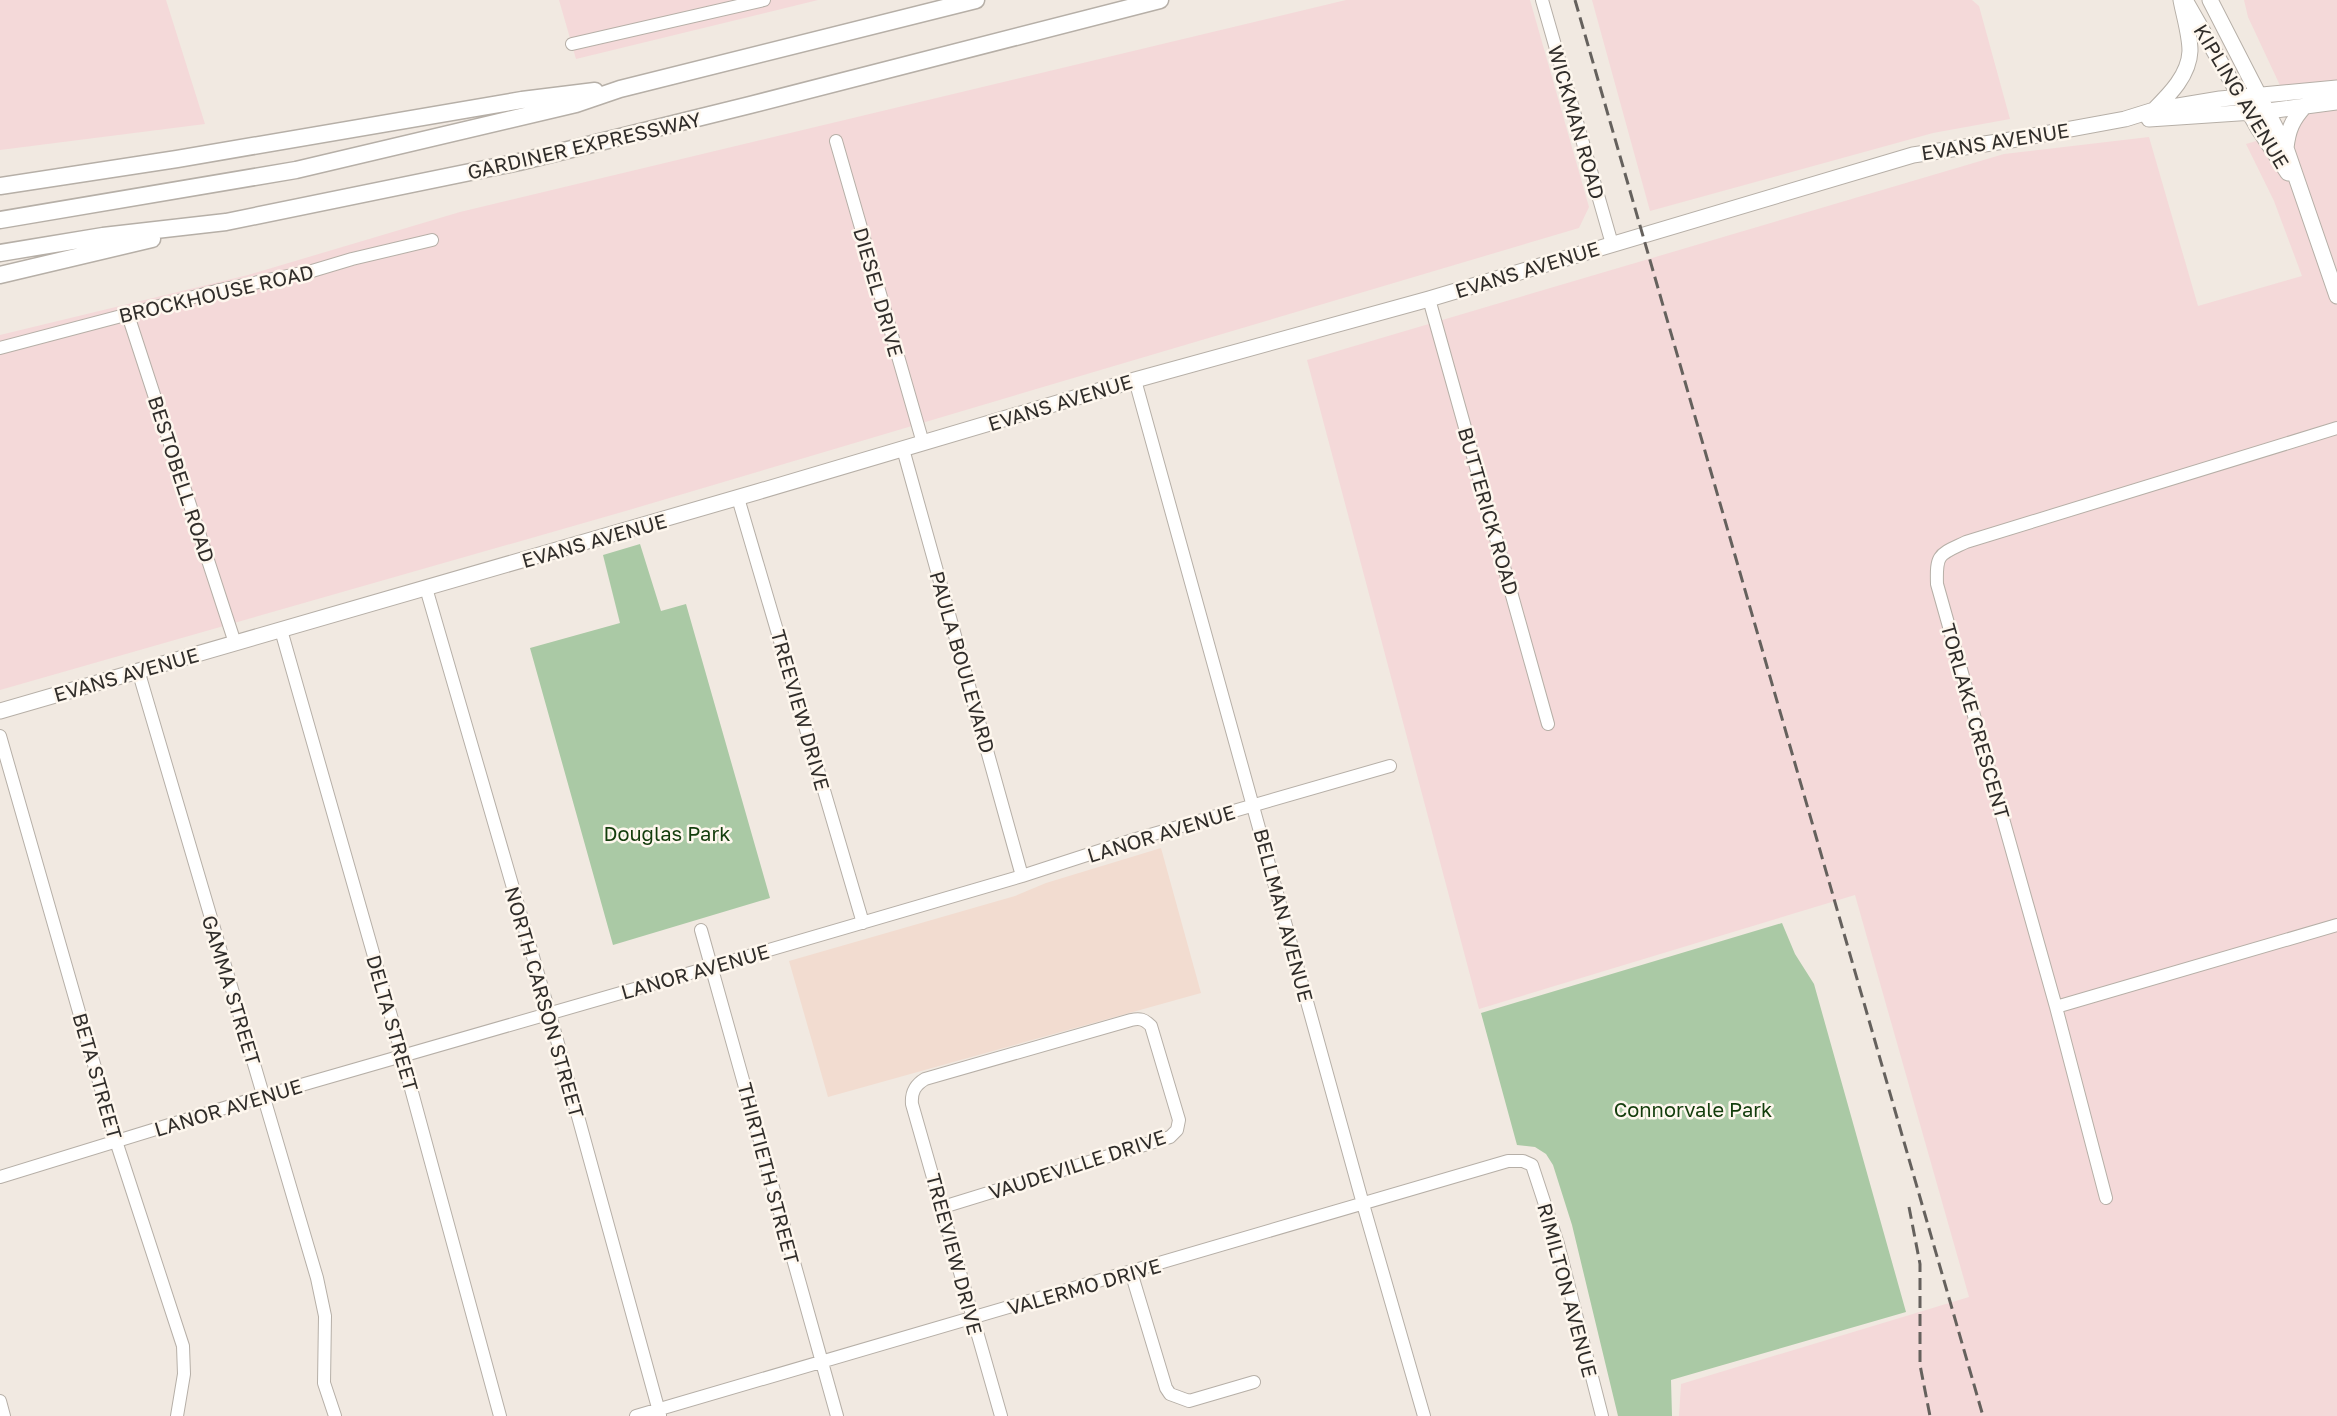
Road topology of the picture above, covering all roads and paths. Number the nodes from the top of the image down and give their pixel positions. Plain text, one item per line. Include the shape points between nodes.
1 (764, 0) edge
2 (976, 0) edge
3 (1160, 0) edge
4 (1542, 0) edge
5 (2183, 0) edge
6 (2210, 0) edge
7 (572, 44) dead end
8 (2337, 88) edge
9 (620, 89) junction
10 (2259, 94) junction
11 (2240, 96) junction
12 (2337, 102) edge
13 (2305, 106) junction
14 (2154, 110) junction
15 (2268, 111) junction
16 (2250, 113) junction
17 (2125, 119) junction
18 (836, 141) dead end
19 (2286, 148) junction
20 (0, 186) edge
21 (2300, 192) junction
22 (0, 220) edge
23 (226, 222) junction
24 (432, 240) dead end
25 (1612, 243) junction
26 (0, 253) edge
27 (0, 275) edge
28 (2337, 296) edge
29 (1429, 299) junction
30 (128, 315) junction
31 (0, 348) edge
32 (1135, 380) junction
33 (2337, 428) edge
34 (923, 443) junction
35 (903, 449) junction
36 (738, 498) junction
37 (426, 588) junction
38 (281, 630) junction
39 (235, 643) junction
40 (138, 670) junction
41 (0, 711) edge
42 (1548, 724) dead end
43 (0, 736) edge
44 (1390, 766) dead end
45 (1254, 805) junction
46 (1022, 876) junction
47 (862, 923) junction
48 (2337, 925) edge
49 (700, 930) dead end
50 (711, 967) junction
51 (2056, 1007) junction
52 (548, 1012) junction
53 (402, 1055) junction
54 (913, 1092) joint
55 (263, 1096) junction
56 (116, 1141) junction
57 (1532, 1165) joint
58 (0, 1177) edge
59 (2106, 1198) dead end
60 (1363, 1204) junction
61 (943, 1207) junction
62 (1131, 1272) junction
63 (973, 1319) junction
64 (821, 1362) junction
65 (1254, 1382) dead end
66 (0, 1401) edge
67 (659, 1413) edge
68 (4, 1416) edge
69 (177, 1416) edge
70 (335, 1416) edge
71 (500, 1416) edge
72 (636, 1416) edge
73 (837, 1416) edge
74 (1001, 1416) edge
75 (1424, 1416) edge
76 (1602, 1416) edge

1 - 7 street
2 - 9 highway, GARDINER EXPRESSWAY
3 - 23 highway, GARDINER EXPRESSWAY via 519,162
4 - 25 street, WICKMAN ROAD
5 - 11 main road, KIPLING AVENUE
5 - 14 main road via 2190,51 2186,68 2173,92
6 - 10 main road, KIPLING AVENUE
8 - 10 main road, EVANS AVENUE
9 - 20 highway via 522,100
9 - 22 highway, GARDINER EXPRESSWAY via 576,105 296,170
10 - 11 main road, EVANS AVENUE
10 - 15 main road, KIPLING AVENUE
11 - 14 main road, EVANS AVENUE
11 - 16 main road, KIPLING AVENUE
12 - 13 main road, EVANS AVENUE
13 - 15 main road, EVANS AVENUE
13 - 19 main road via 2288,130
14 - 17 main road, EVANS AVENUE
15 - 16 main road, EVANS AVENUE
15 - 19 main road, KIPLING AVENUE
16 - 17 main road, EVANS AVENUE
16 - 21 main road, KIPLING AVENUE
17 - 25 main road, EVANS AVENUE via 1913,155
18 - 34 street, DIESEL DRIVE
19 - 21 main road, KIPLING AVENUE
21 - 28 main road, KIPLING AVENUE
23 - 26 highway, GARDINER EXPRESSWAY
23 - 27 highway
24 - 30 street, BROCKHOUSE ROAD
25 - 29 main road, EVANS AVENUE
29 - 32 main road, EVANS AVENUE
29 - 42 street, BUTTERICK ROAD
30 - 31 street, BROCKHOUSE ROAD
30 - 39 street, BESTOBELL ROAD
32 - 34 main road, EVANS AVENUE
32 - 45 street, BELLMAN AVENUE
33 - 51 street, TORLAKE CRESCENT via 1966,542 1944,553 1937,563 1937,584
34 - 35 main road, EVANS AVENUE
35 - 36 main road, EVANS AVENUE
35 - 46 street, PAULA BOULEVARD
36 - 37 main road, EVANS AVENUE
36 - 47 street, TREEVIEW DRIVE
37 - 38 main road, EVANS AVENUE
37 - 52 street, NORTH CARSON STREET
38 - 39 main road, EVANS AVENUE
38 - 53 street, DELTA STREET
39 - 40 main road, EVANS AVENUE
40 - 41 main road, EVANS AVENUE
40 - 55 street, GAMMA STREET
43 - 56 street, BETA STREET
44 - 45 street, LANOR AVENUE
45 - 46 street, LANOR AVENUE
45 - 60 street, BELLMAN AVENUE
46 - 47 street, LANOR AVENUE
47 - 50 street, LANOR AVENUE
48 - 51 street
49 - 50 street, THIRTIETH STREET
50 - 52 street, LANOR AVENUE
50 - 64 street, THIRTIETH STREET
51 - 59 street
52 - 53 street, LANOR AVENUE
52 - 67 street, NORTH CARSON STREET
53 - 55 street, LANOR AVENUE
53 - 71 street, DELTA STREET
54 - 61 street, TREEVIEW DRIVE via 912,1104
54 - 61 street, VAUDEVILLE DRIVE via 925,1079 1139,1019 1150,1026 1179,1120 1170,1137
55 - 56 street, LANOR AVENUE
55 - 70 street, GAMMA STREET via 318,1278 325,1316 324,1383
56 - 58 street, LANOR AVENUE
56 - 69 street, BETA STREET via 183,1346 184,1374
57 - 60 street, VALERMO DRIVE via 1508,1161
57 - 76 street, RIMILTON AVENUE via 1558,1244
60 - 62 street, VALERMO DRIVE
60 - 75 street, BELLMAN AVENUE
61 - 63 street, TREEVIEW DRIVE
62 - 63 street, VALERMO DRIVE
62 - 65 street via 1170,1394 1189,1401
63 - 64 street, VALERMO DRIVE
63 - 74 street, TREEVIEW DRIVE
64 - 67 street, VALERMO DRIVE
64 - 73 street, THIRTIETH STREET
66 - 68 street
67 - 72 street, VALERMO DRIVE

